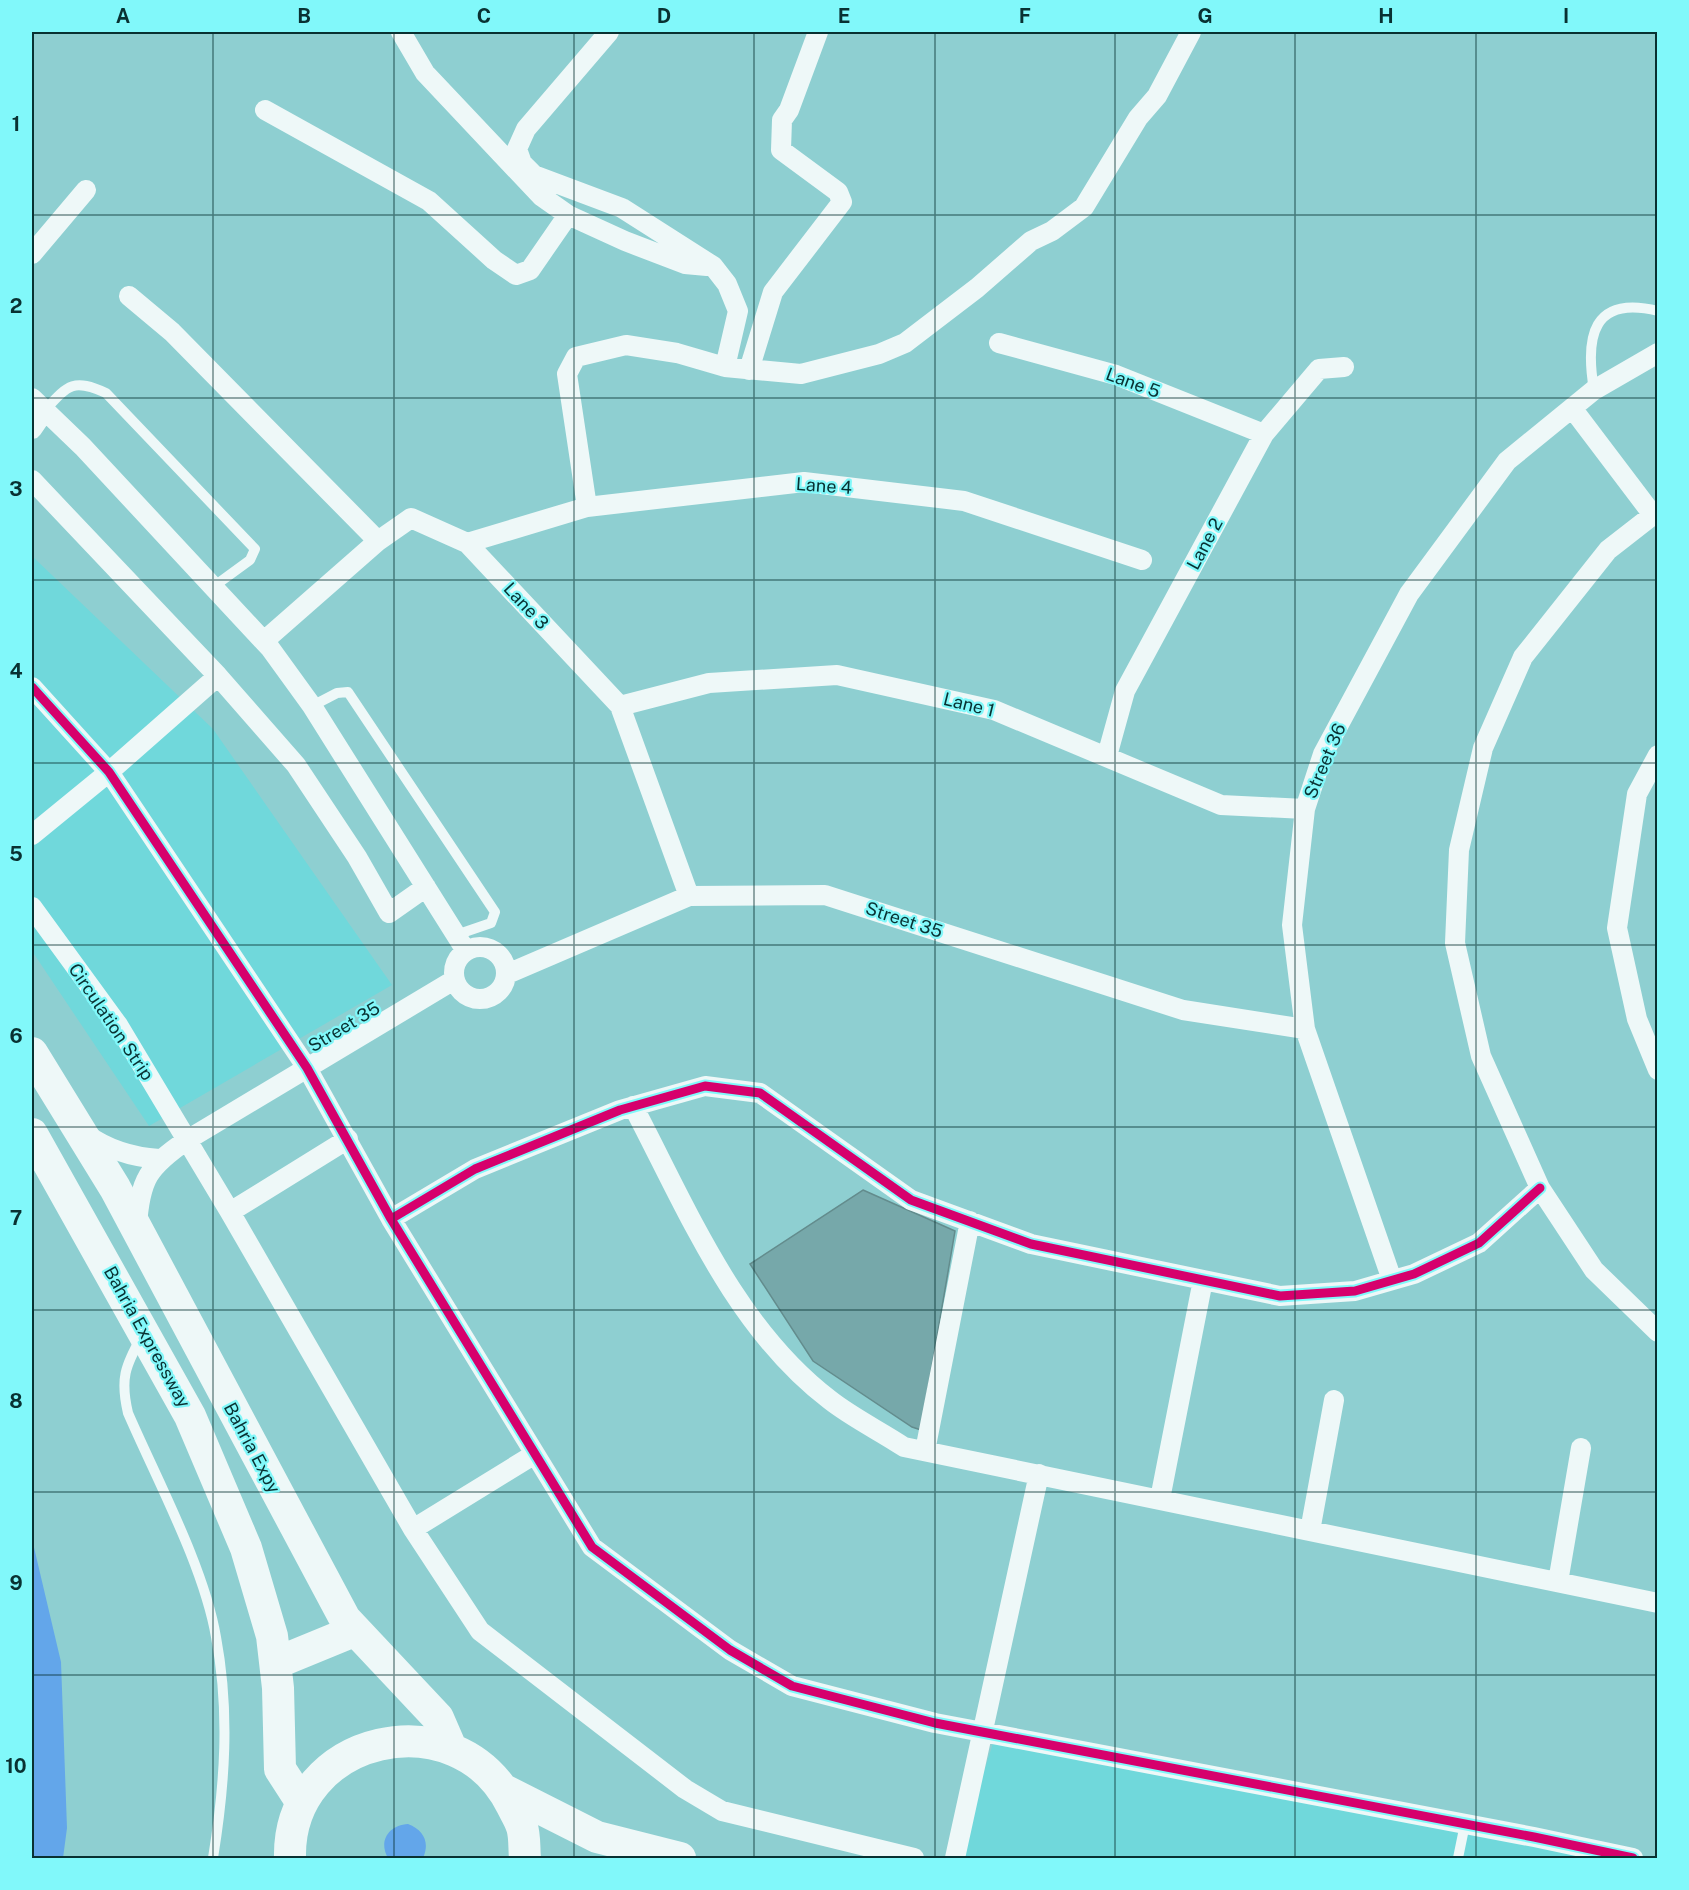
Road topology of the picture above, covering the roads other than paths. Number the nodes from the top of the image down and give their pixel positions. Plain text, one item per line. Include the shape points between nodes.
1 (401, 32) edge
2 (609, 32) edge
3 (818, 32) edge
4 (1191, 32) edge
5 (265, 110) dead end
6 (86, 190) dead end
7 (568, 215) junction
8 (32, 254) edge
9 (713, 266) junction
10 (129, 296) dead end
11 (1658, 311) edge
12 (999, 343) dead end
13 (1658, 353) edge
14 (1344, 367) dead end
15 (724, 368) junction
16 (749, 370) junction
17 (1594, 390) junction
18 (38, 404) edge
19 (1572, 408) junction
20 (32, 429) edge
21 (1264, 434) junction
22 (32, 480) edge
23 (587, 507) junction
24 (1655, 513) edge
25 (378, 541) junction
26 (467, 543) junction
27 (1142, 560) dead end
28 (213, 587) junction
29 (264, 641) junction
30 (218, 676) junction
31 (32, 687) edge
32 (312, 706) junction
33 (620, 706) junction
34 (1658, 755) edge
35 (1107, 756) junction
36 (109, 772) junction
37 (1305, 809) junction
38 (32, 835) edge
39 (426, 887) junction
40 (690, 896) junction
41 (32, 907) edge
42 (461, 943) junction
43 (507, 974) junction
44 (454, 980) junction
45 (1305, 1029) junction
46 (32, 1053) edge
47 (307, 1068) junction
48 (1658, 1070) edge
49 (633, 1106) junction
50 (79, 1128) junction
51 (32, 1134) edge
52 (348, 1139) junction
53 (187, 1140) junction
54 (159, 1160) junction
55 (1540, 1188) junction
56 (230, 1212) junction
57 (391, 1219) junction
58 (970, 1221) junction
59 (137, 1230) junction
60 (1203, 1280) junction
61 (1392, 1280) junction
62 (144, 1332) junction
63 (1658, 1332) edge
64 (1334, 1400) dead end
65 (1581, 1448) dead end
66 (925, 1451) junction
67 (535, 1454) junction
68 (1039, 1474) junction
69 (1160, 1499) junction
70 (413, 1529) junction
71 (1310, 1531) junction
72 (1558, 1582) junction
73 (1658, 1603) edge
74 (354, 1631) junction
75 (276, 1663) junction
76 (983, 1732) junction
77 (451, 1748) junction
78 (504, 1790) junction
79 (302, 1803) junction
80 (1465, 1824) junction
81 (644, 1854) edge
82 (213, 1858) edge
83 (290, 1858) edge
84 (525, 1858) edge
85 (680, 1858) edge
86 (914, 1858) edge
87 (955, 1858) edge
88 (1458, 1858) edge
89 (1633, 1858) edge

1 - 7 street via 425,73 519,176
2 - 9 street via 526,129 517,149 522,163 534,176 622,208
3 - 16 street via 783,120 781,150 838,192 842,202 773,292
4 - 16 street via 1156,96 1138,118 1095,191 1071,218 1031,241 905,343 879,354 801,374
5 - 7 street via 429,201 494,260 516,274 530,270
6 - 8 street
7 - 9 street via 685,264
9 - 15 street via 727,284 738,311
10 - 25 street via 172,332
11 - 17 lane via 1623,307 1606,314 1591,335 1589,359
12 - 21 street, Lane 5 via 1116,375
13 - 17 street, Street 36
14 - 21 street, Lane 2 via 1319,369
15 - 16 street
15 - 23 street via 676,353 626,345 576,357 567,374
17 - 19 street, Street 36
18 - 20 street
18 - 28 street
18 - 28 lane via 67,386 79,384 106,393 222,514 255,549 250,560
19 - 24 street
19 - 37 street, Street 36 via 1507,461 1409,594 1323,754
21 - 35 street, Lane 2 via 1125,691
22 - 30 street
23 - 26 street, Lane 4
23 - 27 street, Lane 4 via 804,482 964,501
24 - 55 street via 1608,550 1523,657 1483,748 1458,850 1455,943 1481,1056
25 - 26 street, Lane 3 via 411,519
25 - 29 street, Lane 3
26 - 33 street, Lane 3
28 - 29 street
29 - 32 street
30 - 36 street
30 - 39 street via 296,765 389,913
31 - 36 street
32 - 39 street
32 - 42 lane via 337,693 348,692 495,912 491,923
33 - 35 street, Lane 1 via 709,683 837,675 994,710
33 - 40 street, Lane 3
34 - 48 street via 1637,794 1617,928 1637,1019
35 - 37 street, Lane 1 via 1221,806
36 - 38 street
36 - 47 street
37 - 45 street, Street 36 via 1292,925
39 - 42 street
40 - 43 street, Street 35
40 - 45 street, Street 35 via 825,895 1183,1010
41 - 53 street, Circulation Strip via 118,1025
42 - 43 street via 491,949 504,962
42 - 44 street
43 - 44 street via 501,990 486,999 464,994
44 - 47 street, Street 35
45 - 61 street, Street 36
46 - 50 main road
47 - 52 street
47 - 53 street, Street 35
49 - 57 street via 475,1169
49 - 58 street via 705,1086 760,1093 911,1200
49 - 66 street via 696,1228 750,1320 830,1400 904,1447
50 - 54 street via 112,1149
50 - 59 main road, Bahria Expy
51 - 62 main road, Bahria Expressway
52 - 56 street
52 - 57 street
53 - 54 street, Street 35
53 - 56 street, Circulation Strip
54 - 59 street via 140,1194
55 - 61 street via 1479,1243 1414,1274
55 - 63 street via 1594,1270
56 - 70 street, Circulation Strip
57 - 67 street
58 - 60 street via 1031,1244
58 - 66 street
59 - 74 main road, Bahria Expy
60 - 61 street via 1280,1296 1355,1291
60 - 69 street
62 - 75 main road, Bahria Expressway via 190,1416 246,1548
62 - 82 lane via 127,1362 122,1388 128,1413 196,1570 216,1635 226,1718 226,1760
64 - 71 street
65 - 72 street
66 - 68 street
67 - 70 street
67 - 76 street via 592,1546 730,1650 792,1686
68 - 69 street
68 - 76 street
69 - 71 street
70 - 86 street, Circulation Strip via 480,1631 685,1789 722,1811
71 - 72 street
72 - 73 street
74 - 75 main road
74 - 77 main road, Bahria Expy via 438,1718
75 - 79 main road via 280,1769
76 - 80 street
76 - 87 street
77 - 78 main road via 489,1772
77 - 79 main road via 417,1740 382,1742 350,1754 323,1775
78 - 81 main road via 597,1837
78 - 84 main road via 522,1826
79 - 83 main road via 290,1841
80 - 88 lane
80 - 89 street
81 - 85 main road

